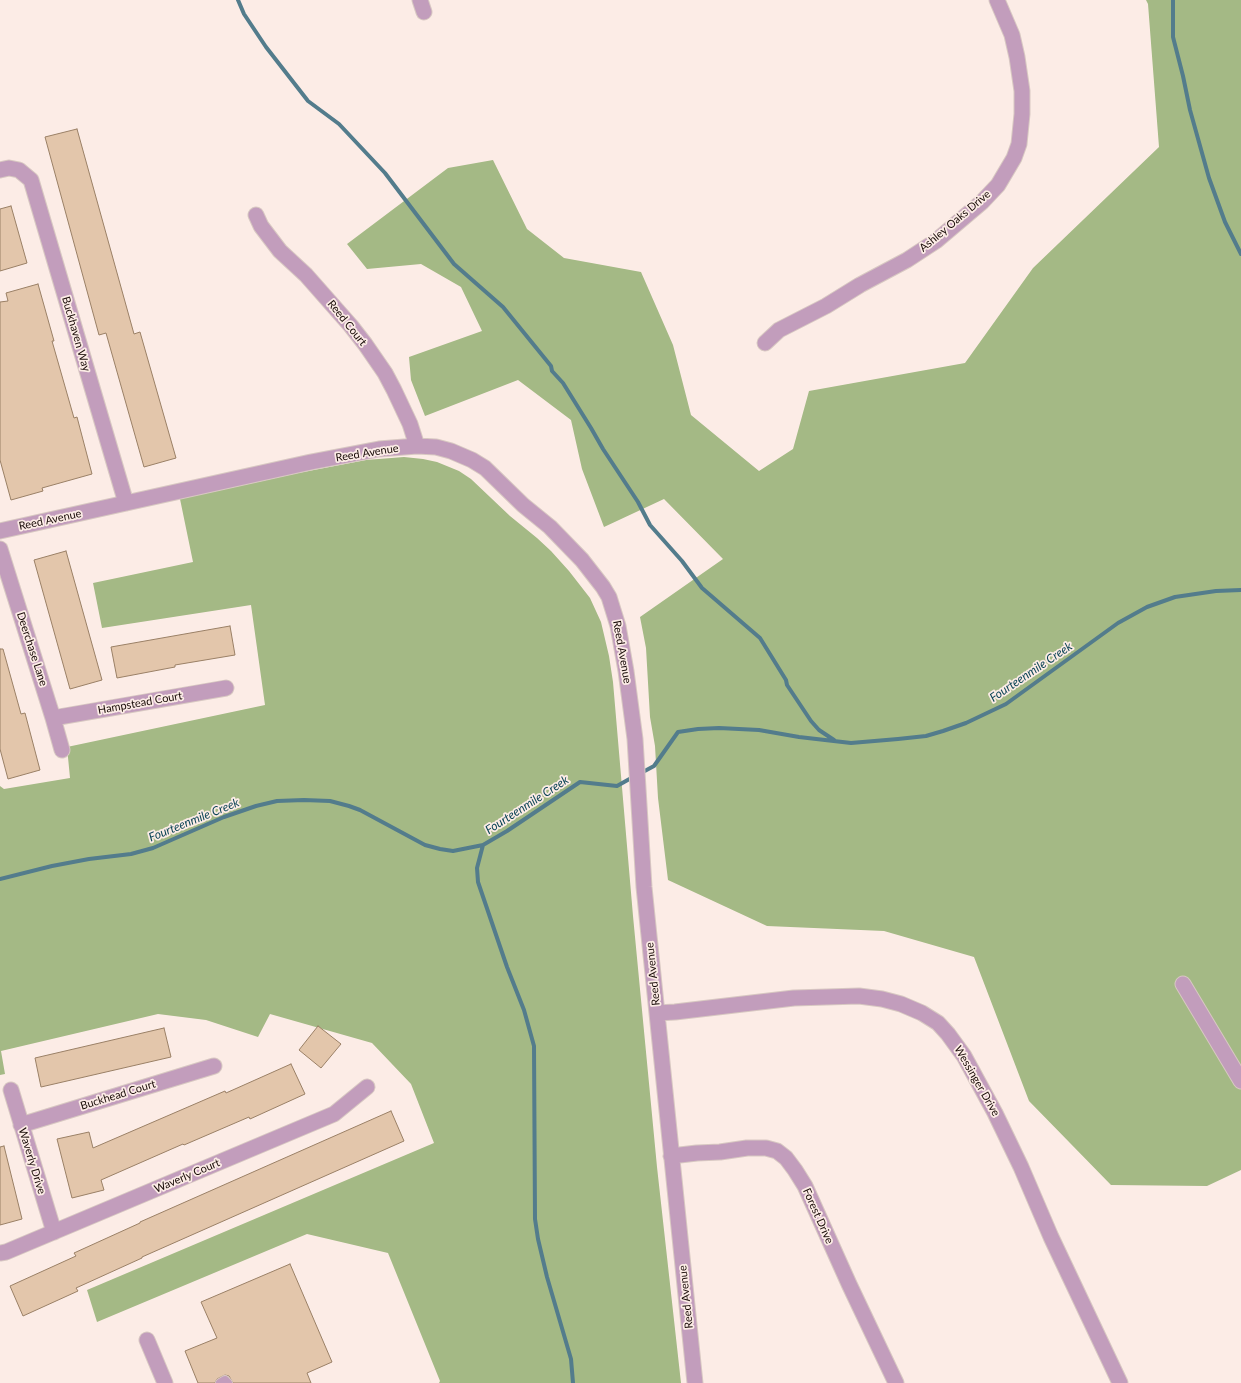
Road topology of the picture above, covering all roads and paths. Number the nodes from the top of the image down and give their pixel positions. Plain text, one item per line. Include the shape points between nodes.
1 (997, 0) edge
2 (0, 170) edge
3 (256, 215) dead end
4 (765, 343) dead end
5 (417, 446) junction
6 (126, 503) junction
7 (0, 530) edge
8 (0, 549) edge
9 (226, 688) dead end
10 (53, 718) junction
11 (62, 750) dead end
12 (1183, 984) dead end
13 (657, 1012) junction
14 (214, 1066) dead end
15 (1241, 1081) edge
16 (367, 1087) dead end
17 (11, 1090) dead end
18 (21, 1125) junction
19 (671, 1156) junction
20 (54, 1232) junction
21 (0, 1253) edge
22 (147, 1340) dead end
23 (1116, 1382) edge
24 (165, 1383) edge
25 (220, 1383) edge
26 (228, 1383) edge
27 (695, 1383) edge
28 (896, 1383) edge

1 - 4 street, Ashley Oaks Drive via 1012,35 1022,91 1019,144 1014,158 998,184 982,202 936,241 826,306 779,330
2 - 6 street, Buckhaven Way via 19,170 31,180
3 - 5 street, Reed Court via 280,251 306,275 365,344 394,390
5 - 6 street, Reed Avenue via 379,449 311,462
5 - 13 street, Reed Avenue via 451,451 485,468 564,540 603,587 614,611 621,638 635,739 644,887
6 - 7 street, Reed Avenue
8 - 10 street, Deerchase Lane
9 - 10 street, Hampstead Court
10 - 11 street, Deerchase Lane
12 - 15 street
13 - 19 street, Reed Avenue
13 - 23 street, Wessinger Drive via 794,998 859,996 901,1004 922,1013 938,1024 964,1056 995,1113
14 - 18 street, Buckhead Court
16 - 20 street, Waverly Court via 334,1114
17 - 18 street, Waverly Drive
18 - 20 street, Waverly Drive
19 - 27 street, Reed Avenue
19 - 28 street, Forest Drive via 766,1148 777,1151 786,1158 805,1186
20 - 21 street, Waverly Court
22 - 24 street
25 - 26 lane via 225,1380

